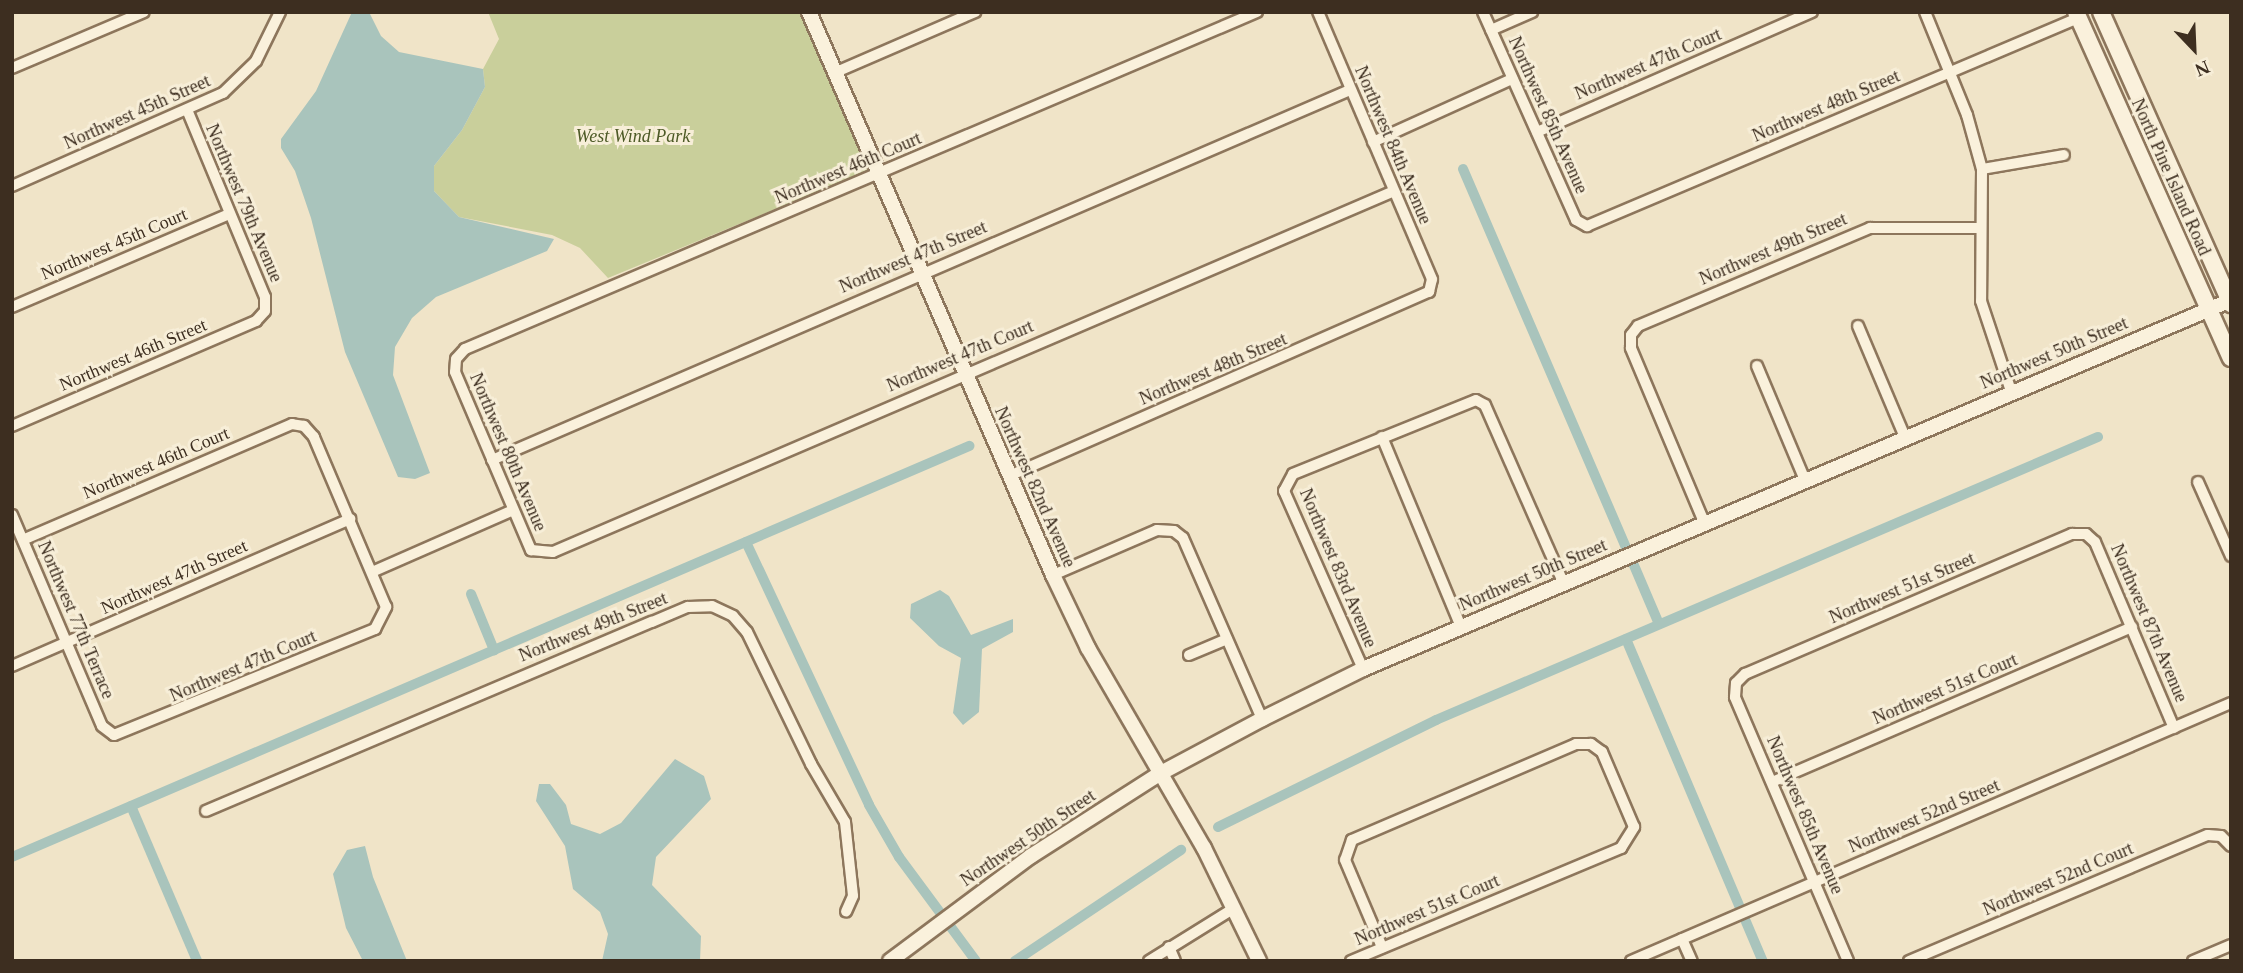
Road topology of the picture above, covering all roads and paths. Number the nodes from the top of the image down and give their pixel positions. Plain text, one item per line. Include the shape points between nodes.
1 (144, 12) edge
2 (280, 12) edge
3 (809, 12) edge
4 (975, 12) edge
5 (1257, 12) edge
6 (1318, 12) edge
7 (1483, 12) edge
8 (1532, 12) edge
9 (1812, 12) edge
10 (1926, 12) edge
11 (2101, 12) edge
12 (2077, 15) edge
13 (1491, 30) junction
14 (2097, 60) junction
15 (12, 68) edge
16 (1951, 71) junction
17 (834, 73) junction
18 (1512, 79) junction
19 (2133, 83) junction
20 (1350, 90) junction
21 (187, 110) junction
22 (1537, 132) junction
23 (1373, 142) junction
24 (2064, 155) dead end
25 (1982, 169) junction
26 (877, 175) junction
27 (12, 186) edge
28 (1394, 191) junction
29 (229, 214) junction
30 (1587, 226) joint
31 (1980, 228) junction
32 (920, 272) junction
33 (1429, 292) joint
34 (2230, 301) edge
35 (12, 307) edge
36 (2209, 309) junction
37 (265, 311) joint
38 (1858, 326) dead end
39 (2231, 358) edge
40 (456, 359) joint
41 (1757, 366) dead end
42 (964, 374) junction
43 (2011, 391) junction
44 (12, 426) edge
45 (1381, 437) junction
46 (1905, 437) junction
47 (492, 460) junction
48 (1009, 476) junction
49 (1805, 480) junction
50 (2198, 482) dead end
51 (513, 510) junction
52 (12, 515) edge
53 (350, 519) junction
54 (1704, 523) junction
55 (2086, 534) joint
56 (23, 540) junction
57 (541, 552) joint
58 (2231, 556) edge
59 (372, 572) junction
60 (1053, 575) junction
61 (1564, 584) junction
62 (1461, 627) junction
63 (2132, 627) junction
64 (1227, 639) junction
65 (67, 643) junction
66 (1189, 654) dead end
67 (12, 666) edge
68 (1363, 669) junction
69 (1736, 682) joint
70 (2231, 703) edge
71 (1262, 719) junction
72 (2174, 728) junction
73 (114, 736) joint
74 (1161, 773) junction
75 (1772, 782) junction
76 (206, 811) dead end
77 (2231, 846) edge
78 (1814, 882) junction
79 (1234, 908) junction
80 (846, 912) dead end
81 (1682, 939) junction
82 (2231, 945) edge
83 (1169, 947) junction
84 (1382, 947) junction
85 (890, 961) edge
86 (1150, 961) edge
87 (1175, 961) edge
88 (1259, 961) edge
89 (1350, 961) edge
90 (1631, 961) edge
91 (1692, 961) edge
92 (1849, 961) edge
93 (1909, 961) edge
94 (2193, 961) edge

1 - 15 street
2 - 21 street, Northwest 45th Street via 256,61 223,93
3 - 17 street, Northwest 82nd Avenue
4 - 17 street
5 - 26 street, Northwest 46th Court
6 - 20 street, Northwest 84th Avenue
7 - 13 street, Northwest 85th Avenue
8 - 13 street
9 - 22 street, Northwest 47th Court
10 - 16 street
11 - 19 main road, North Pine Island Road
12 - 14 main road, North Pine Island Road
12 - 16 street, Northwest 48th Street
13 - 18 street, Northwest 85th Avenue
14 - 19 main road via 2122,84
14 - 36 main road, North Pine Island Road
16 - 25 street
16 - 30 street, Northwest 48th Street
17 - 26 street, Northwest 82nd Avenue
18 - 22 street, Northwest 85th Avenue
18 - 23 street
19 - 34 main road, North Pine Island Road
20 - 23 street, Northwest 84th Avenue
20 - 32 street, Northwest 47th Street
21 - 27 street, Northwest 45th Street
21 - 29 street, Northwest 79th Avenue
22 - 30 street, Northwest 85th Avenue via 1576,220
23 - 28 street, Northwest 84th Avenue
24 - 25 street
25 - 31 street
26 - 32 street, Northwest 82nd Avenue
26 - 40 street, Northwest 46th Court via 465,349
28 - 33 street, Northwest 84th Avenue via 1432,279
28 - 42 street, Northwest 47th Court
29 - 35 street, Northwest 45th Court
29 - 37 street, Northwest 79th Avenue via 265,298
31 - 43 street via 1981,301
31 - 54 street, Northwest 49th Street via 1870,228 1638,326 1631,335 1631,348
32 - 42 street, Northwest 82nd Avenue
32 - 47 street, Northwest 47th Street
33 - 48 street, Northwest 48th Street
34 - 36 street, Northwest 50th Street
36 - 39 main road, North Pine Island Road
36 - 43 street, Northwest 50th Street
37 - 44 street, Northwest 46th Street via 256,321
38 - 46 street
40 - 47 street, Northwest 80th Avenue via 455,372
41 - 49 street
42 - 48 street, Northwest 82nd Avenue
42 - 57 street, Northwest 47th Court via 553,552
43 - 46 street, Northwest 50th Street
45 - 61 street via 1476,400 1485,405
45 - 62 street
45 - 68 street, Northwest 83rd Avenue via 1293,474 1284,491
46 - 49 street, Northwest 50th Street
47 - 51 street, Northwest 80th Avenue
48 - 60 street, Northwest 82nd Avenue
49 - 54 street, Northwest 50th Street
50 - 58 street
51 - 57 street, Northwest 80th Avenue via 531,550
51 - 59 street
52 - 56 street, Northwest 77th Terrace
53 - 56 street, Northwest 46th Court via 314,437 304,426 292,424
53 - 59 street
53 - 65 street, Northwest 47th Street
54 - 61 street, Northwest 50th Street
55 - 63 street, Northwest 87th Avenue via 2095,542
55 - 69 street, Northwest 51st Street via 2072,534 1745,674
56 - 65 street, Northwest 77th Terrace
59 - 73 street, Northwest 47th Court via 386,607 375,629
60 - 64 street via 1157,530 1174,531 1183,538
60 - 74 street, Northwest 82nd Avenue via 1088,648
61 - 62 street, Northwest 50th Street
62 - 68 street, Northwest 50th Street
63 - 72 street, Northwest 87th Avenue
63 - 75 street, Northwest 51st Court
64 - 66 street
64 - 71 street
65 - 67 street, Northwest 47th Street
65 - 73 street, Northwest 77th Terrace via 102,726
68 - 71 street, Northwest 50th Street
69 - 75 street, Northwest 85th Avenue via 1735,696
70 - 72 street, Northwest 52nd Street
71 - 74 street, Northwest 50th Street
72 - 78 street, Northwest 52nd Street
74 - 79 street, Northwest 82nd Avenue
74 - 85 street, Northwest 50th Street via 951,913
75 - 78 street, Northwest 85th Avenue
76 - 80 street, Northwest 49th Street via 688,607 712,606 733,616 747,632 811,764 845,822 853,896
77 - 93 street, Northwest 52nd Court via 2221,836 2208,835
78 - 81 street, Northwest 52nd Street
78 - 92 street, Northwest 85th Avenue
79 - 83 street
79 - 88 street, Northwest 82nd Avenue
81 - 90 street, Northwest 52nd Street
81 - 91 street
82 - 94 street
83 - 86 street
83 - 87 street
84 - 84 street, Northwest 51st Court via 1621,848 1633,827 1602,752 1591,744 1576,744 1352,840 1345,860
84 - 89 street, Northwest 51st Court

